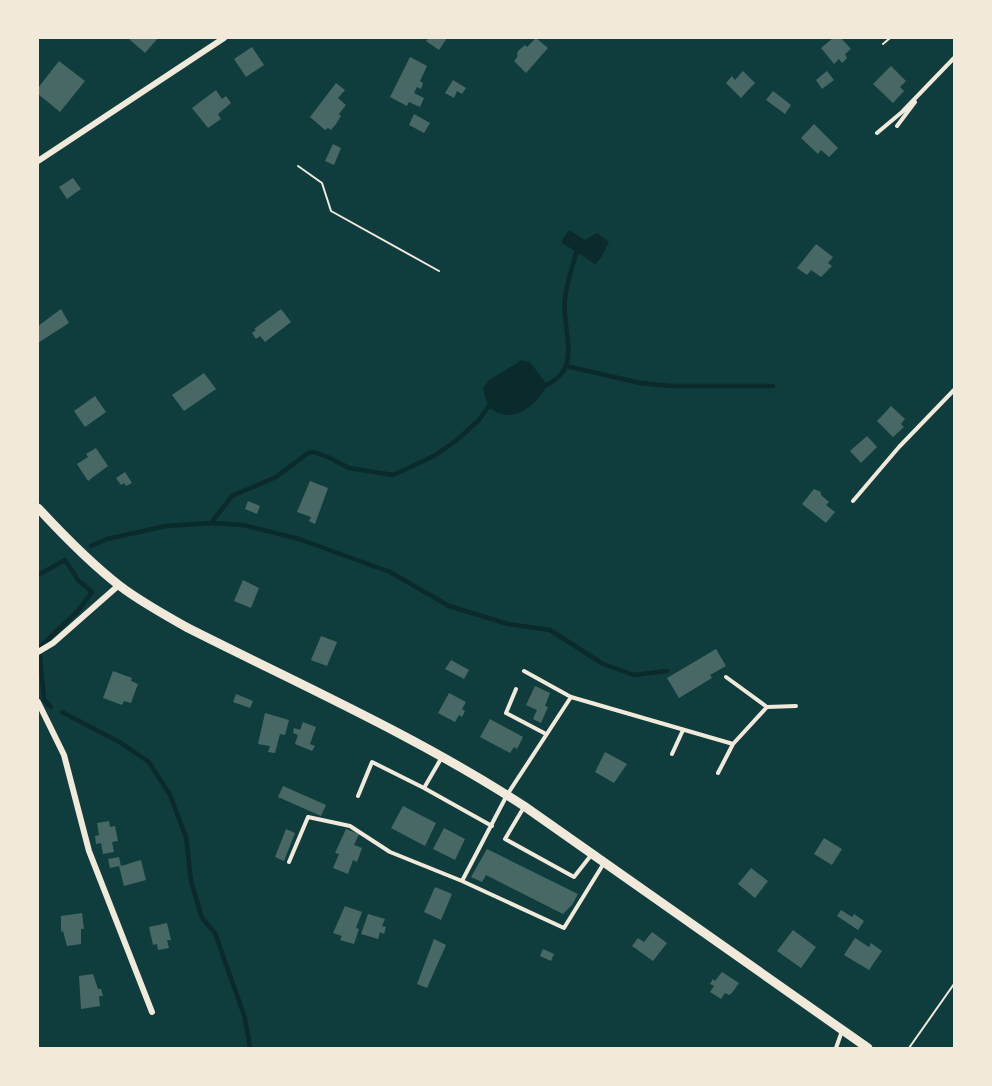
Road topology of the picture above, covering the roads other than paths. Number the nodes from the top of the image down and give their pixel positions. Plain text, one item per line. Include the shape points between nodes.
1 (224, 38) edge
2 (954, 58) edge
3 (926, 87) junction
4 (897, 126) dead end
5 (877, 133) dead end
6 (38, 161) edge
7 (954, 390) edge
8 (853, 501) dead end
9 (38, 508) edge
10 (119, 585) junction
11 (38, 652) edge
12 (524, 671) dead end
13 (726, 677) dead end
14 (516, 689) dead end
15 (571, 697) junction
16 (38, 702) edge
17 (796, 706) dead end
18 (767, 707) junction
19 (683, 729) junction
20 (546, 734) junction
21 (733, 744) junction
22 (672, 754) dead end
23 (443, 757) junction
24 (718, 773) dead end
25 (424, 788) junction
26 (507, 795) junction
27 (358, 796) dead end
28 (524, 806) junction
29 (492, 826) junction
30 (592, 854) junction
31 (289, 862) dead end
32 (604, 862) junction
33 (462, 881) junction
34 (152, 1012) dead end
35 (842, 1031) junction
36 (836, 1048) edge
37 (868, 1048) edge

1 - 6 street
2 - 3 lane
3 - 4 lane
3 - 5 lane
7 - 8 lane
9 - 10 street
10 - 11 street
10 - 23 street via 188,628
12 - 15 lane
13 - 18 lane
14 - 20 lane via 506,713
15 - 19 lane
15 - 20 lane
16 - 34 street via 64,755 89,851
17 - 18 lane
18 - 21 lane
19 - 21 lane
19 - 22 lane
20 - 26 lane
21 - 24 lane
23 - 25 lane
23 - 26 street
25 - 27 lane via 372,762
25 - 29 lane
26 - 28 street
26 - 29 lane
28 - 30 street
28 - 30 lane via 505,839 574,877
29 - 33 lane
30 - 32 street
31 - 33 lane via 309,817 350,826 390,852
32 - 33 lane via 564,928
32 - 35 street
35 - 36 lane
35 - 37 street

